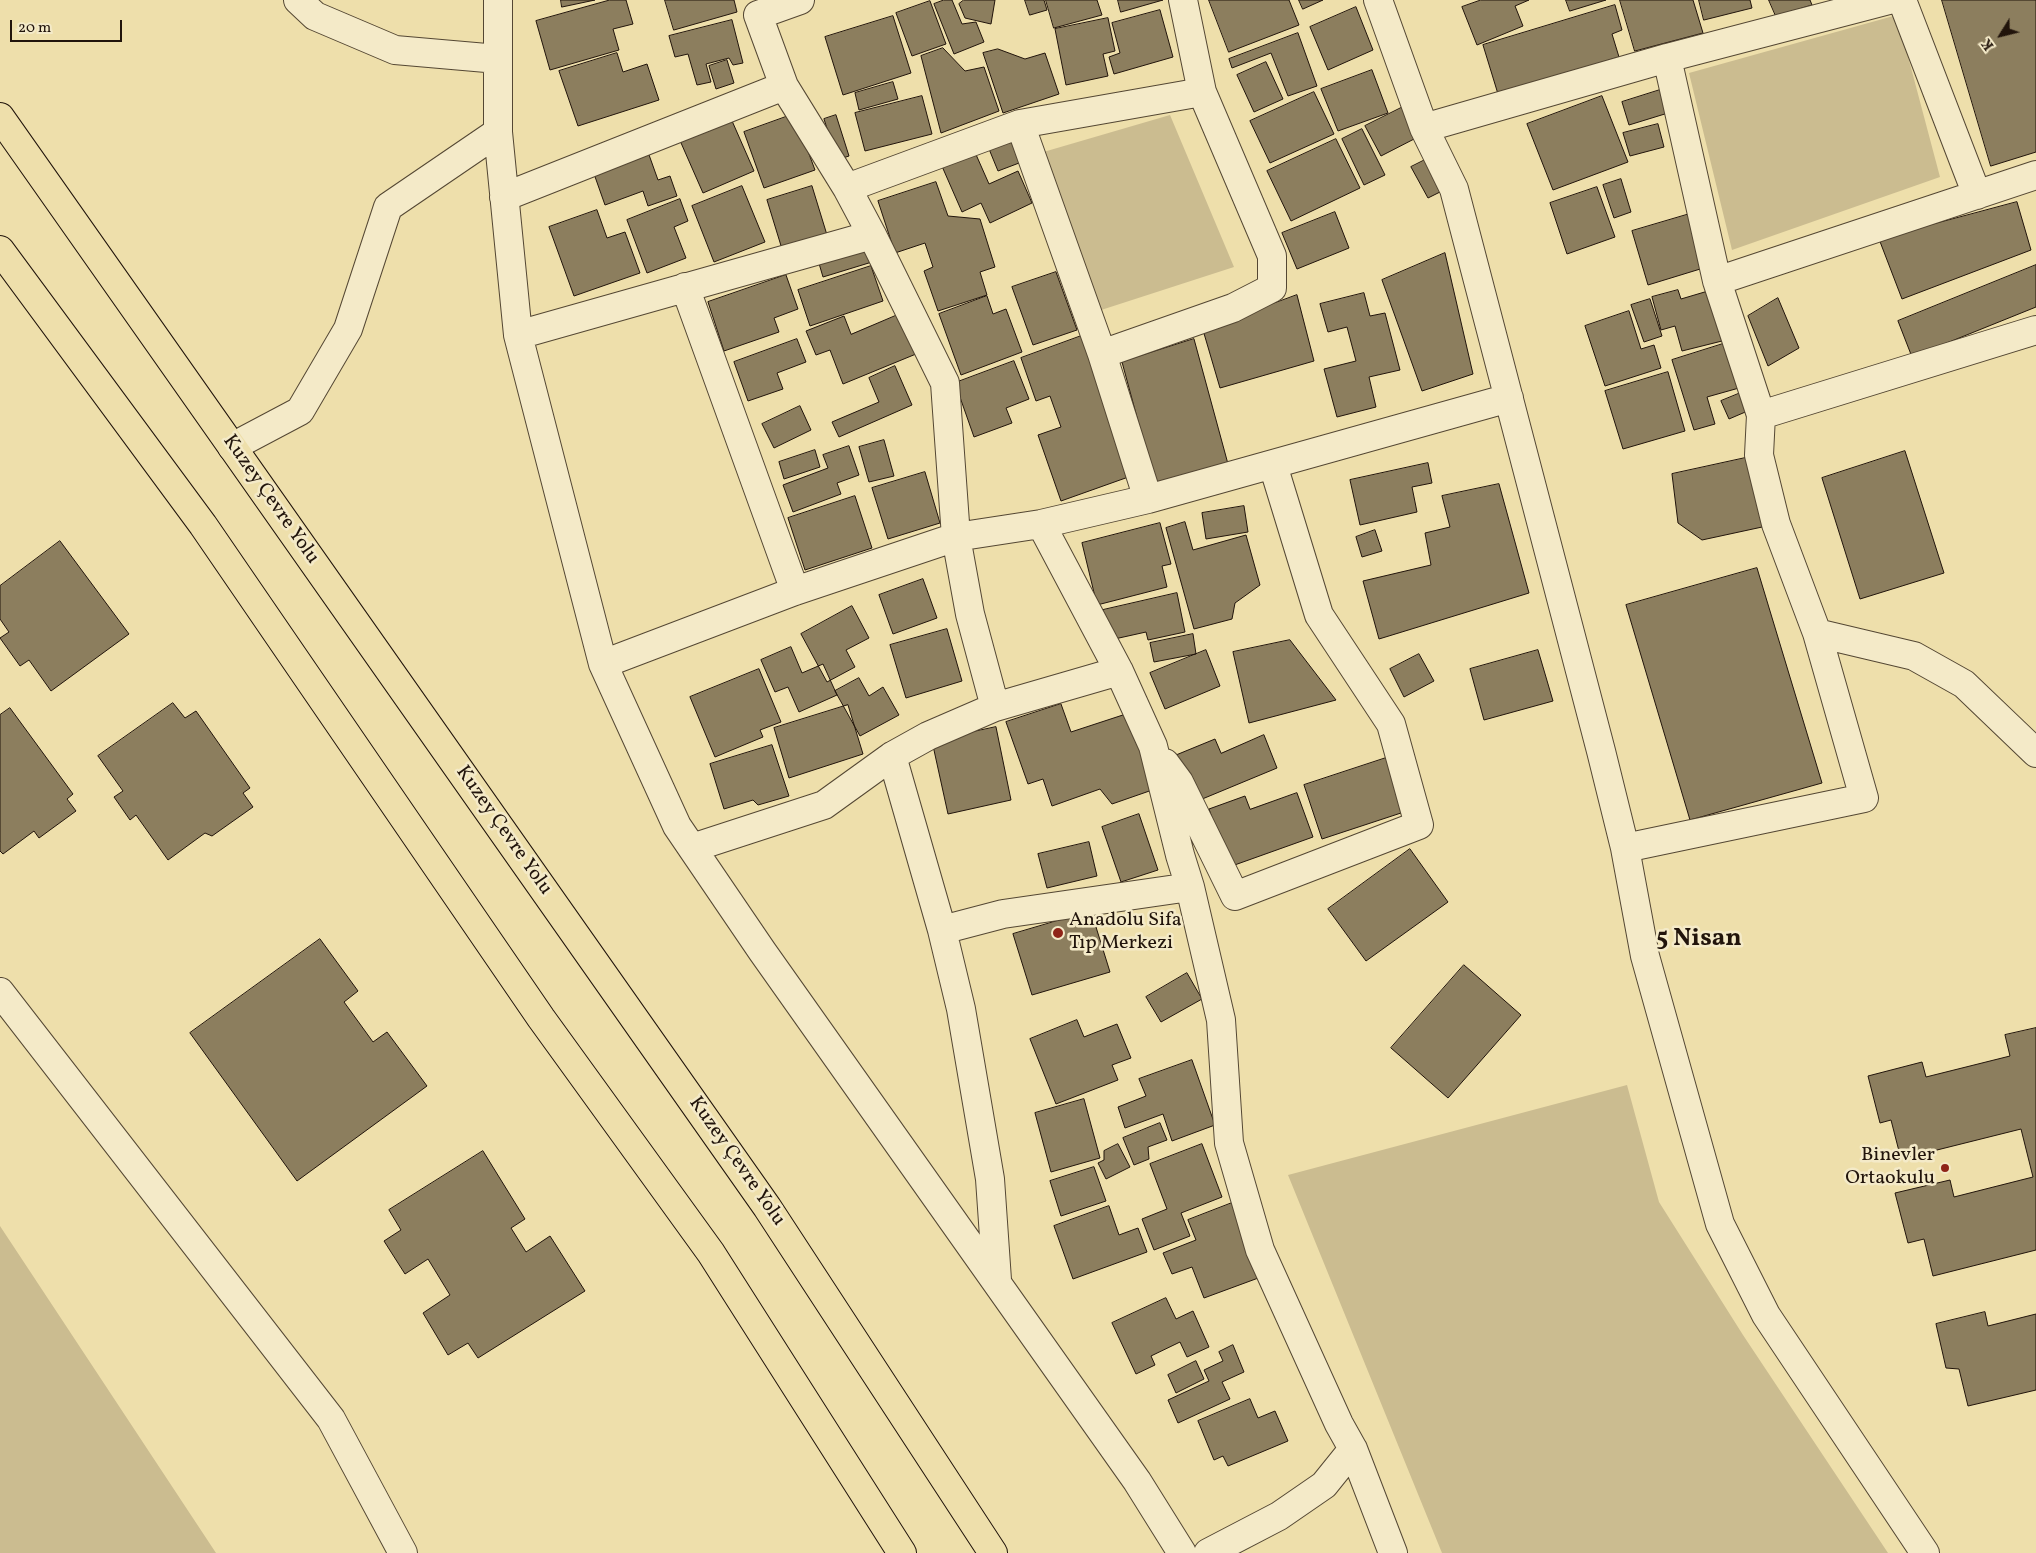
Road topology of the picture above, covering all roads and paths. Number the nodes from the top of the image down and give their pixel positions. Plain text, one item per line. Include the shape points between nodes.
1 (298, 0) edge
2 (498, 0) edge
3 (800, 0) edge
4 (1183, 0) edge
5 (1378, 0) edge
6 (1889, 0) edge
7 (1902, 0) edge
8 (757, 8) edge
9 (1666, 58) junction
10 (498, 59) junction
11 (784, 86) junction
12 (1202, 92) junction
13 (0, 117) edge
14 (1020, 124) junction
15 (1424, 128) junction
16 (498, 132) junction
17 (2036, 175) edge
18 (847, 188) junction
19 (1977, 195) junction
20 (504, 197) junction
21 (872, 235) junction
22 (0, 250) edge
23 (1718, 281) junction
24 (684, 287) junction
25 (2036, 330) edge
26 (518, 335) junction
27 (1102, 354) junction
28 (1509, 398) junction
29 (1761, 415) junction
30 (232, 447) junction
31 (1273, 464) junction
32 (1148, 499) junction
33 (1040, 524) junction
34 (956, 538) junction
35 (795, 592) junction
36 (1817, 633) junction
37 (603, 664) junction
38 (1119, 670) junction
39 (995, 707) junction
40 (1153, 746) junction
41 (2036, 753) edge
42 (892, 756) junction
43 (692, 848) junction
44 (1625, 848) junction
45 (1190, 887) junction
46 (942, 930) junction
47 (0, 992) edge
48 (997, 1280) junction
49 (1353, 1449) junction
50 (403, 1553) edge
51 (902, 1553) edge
52 (993, 1553) edge
53 (1182, 1553) edge
54 (1208, 1553) edge
55 (1393, 1553) edge
56 (1925, 1553) edge

1 - 10 street via 315,16 395,50
2 - 10 street
3 - 8 street
4 - 12 street
5 - 15 street
6 - 9 street
7 - 19 street
8 - 11 street
9 - 15 street
9 - 23 street
10 - 16 street
11 - 18 street
11 - 20 street
12 - 14 street
12 - 27 street via 1272,256 1272,288 1233,308
13 - 30 main road, Kuzey Çevre Yolu
14 - 18 street
14 - 27 street
15 - 28 street via 1454,189
16 - 20 street
16 - 30 street via 388,207 348,329 300,411
17 - 19 street
18 - 21 street
19 - 23 street
20 - 26 street
21 - 24 street
21 - 34 street via 945,383
22 - 51 main road via 203,525 541,1018 711,1253
23 - 29 street
24 - 26 street
24 - 35 street
25 - 29 street
26 - 37 street
27 - 32 street
28 - 31 street
28 - 44 street
29 - 36 street via 1759,454 1776,524
30 - 52 main road, Kuzey Çevre Yolu via 768,1207
31 - 32 street
31 - 40 street via 1319,615 1391,724 1419,825 1236,896 1179,782
32 - 33 street
33 - 34 street
33 - 38 street
34 - 35 street
34 - 39 street via 970,614
35 - 37 street
36 - 41 street via 1914,656 1964,684
36 - 44 street via 1864,798
37 - 43 street via 677,826
38 - 39 street
38 - 40 street
39 - 42 street via 928,736
40 - 45 street
42 - 43 street via 824,806
42 - 46 street
43 - 48 street
44 - 56 street via 1645,956 1720,1224 1766,1315
45 - 46 street via 1003,914
45 - 49 street via 1221,1020 1230,1143 1257,1241
46 - 48 street via 960,1009 990,1179
47 - 50 street via 331,1419
48 - 53 street via 1137,1481
49 - 54 street via 1324,1485 1278,1516
49 - 55 street

